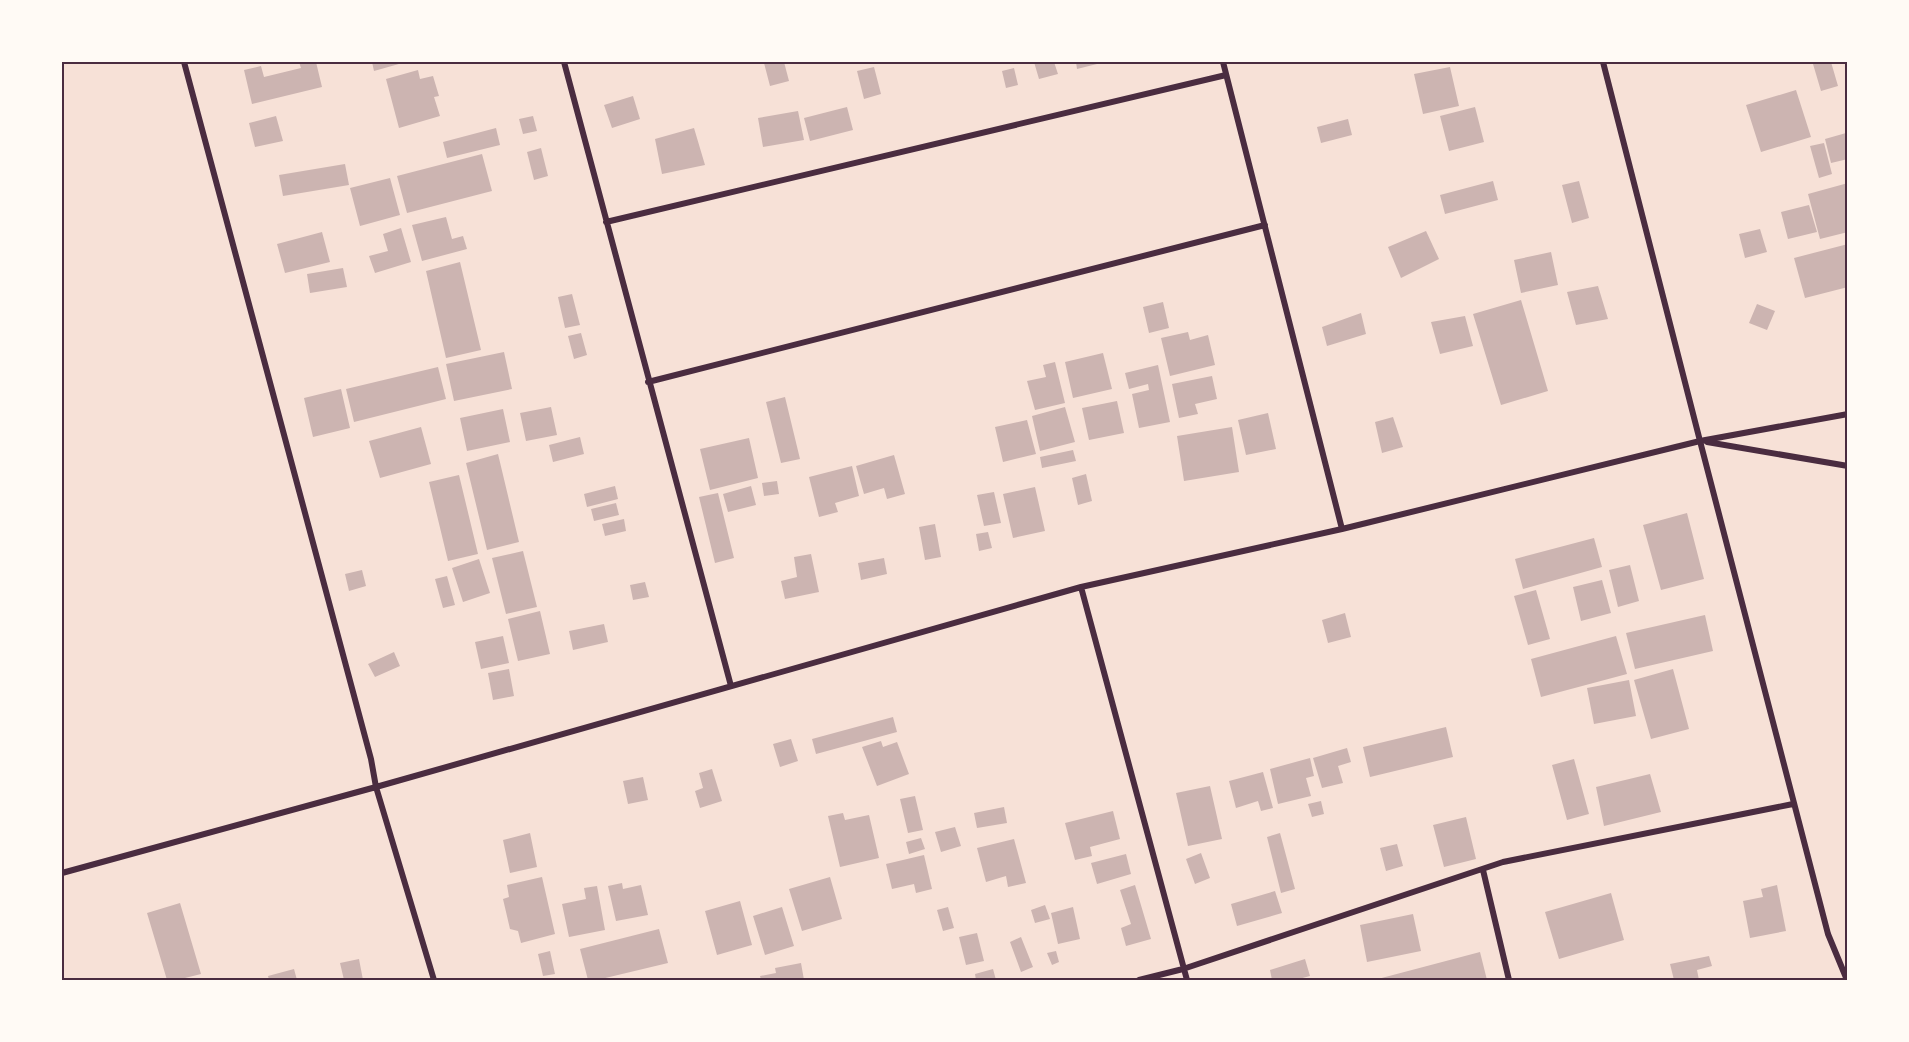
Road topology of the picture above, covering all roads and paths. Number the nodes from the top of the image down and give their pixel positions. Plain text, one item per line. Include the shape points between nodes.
1 (184, 62) edge
2 (564, 62) edge
3 (1223, 62) edge
4 (1603, 62) edge
5 (1226, 75) junction
6 (606, 222) junction
7 (1264, 225) junction
8 (648, 382) junction
9 (1848, 414) edge
10 (1700, 441) junction
11 (1848, 466) edge
12 (1342, 529) junction
13 (1081, 587) junction
14 (731, 686) junction
15 (376, 787) junction
16 (1793, 804) junction
17 (1483, 870) junction
18 (62, 873) edge
19 (1184, 969) junction
20 (434, 981) edge
21 (1139, 981) edge
22 (1187, 981) edge
23 (1509, 981) edge
24 (1847, 981) edge

1 - 15 street
2 - 6 street
3 - 5 street
4 - 10 street
5 - 6 street
5 - 7 street
6 - 8 street
7 - 8 street
7 - 12 street
8 - 14 street
9 - 10 street
10 - 11 street
10 - 12 street
10 - 16 street
12 - 13 street
13 - 14 street
13 - 19 street
14 - 15 street
15 - 18 street
15 - 20 street
16 - 17 street via 1503,862
16 - 24 street via 1828,934
17 - 19 street
17 - 23 street
19 - 21 street
19 - 22 street

